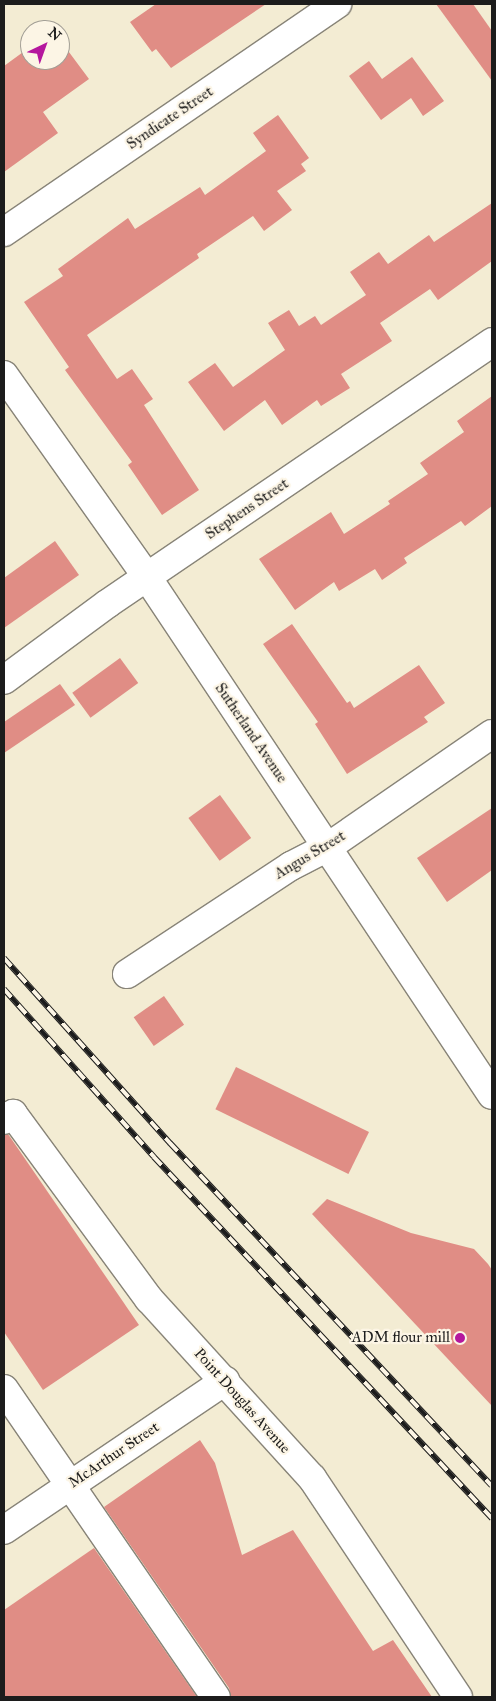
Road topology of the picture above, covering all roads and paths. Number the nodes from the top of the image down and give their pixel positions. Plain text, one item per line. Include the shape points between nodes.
1 (337, 4) edge
2 (4, 232) edge
3 (492, 342) edge
4 (4, 375) edge
5 (147, 578) junction
6 (4, 680) edge
7 (492, 734) edge
8 (328, 847) junction
9 (127, 974) dead end
10 (492, 1095) edge
11 (8, 1116) edge
12 (225, 1381) junction
13 (4, 1389) edge
14 (68, 1486) junction
15 (4, 1530) edge
16 (216, 1697) edge
17 (458, 1697) edge

1 - 2 street, Syndicate Street
3 - 5 street, Stephens Street
4 - 5 street, Sutherland Avenue
5 - 6 street, Stephens Street
5 - 8 street, Sutherland Avenue
7 - 8 street, Angus Street
8 - 9 street, Angus Street via 291,866
8 - 10 street, Sutherland Avenue
11 - 12 street, Point Douglas Avenue via 149,1299
12 - 14 street, McArthur Street
12 - 17 street, Point Douglas Avenue via 312,1478
13 - 14 street
14 - 15 street, McArthur Street
14 - 16 street

